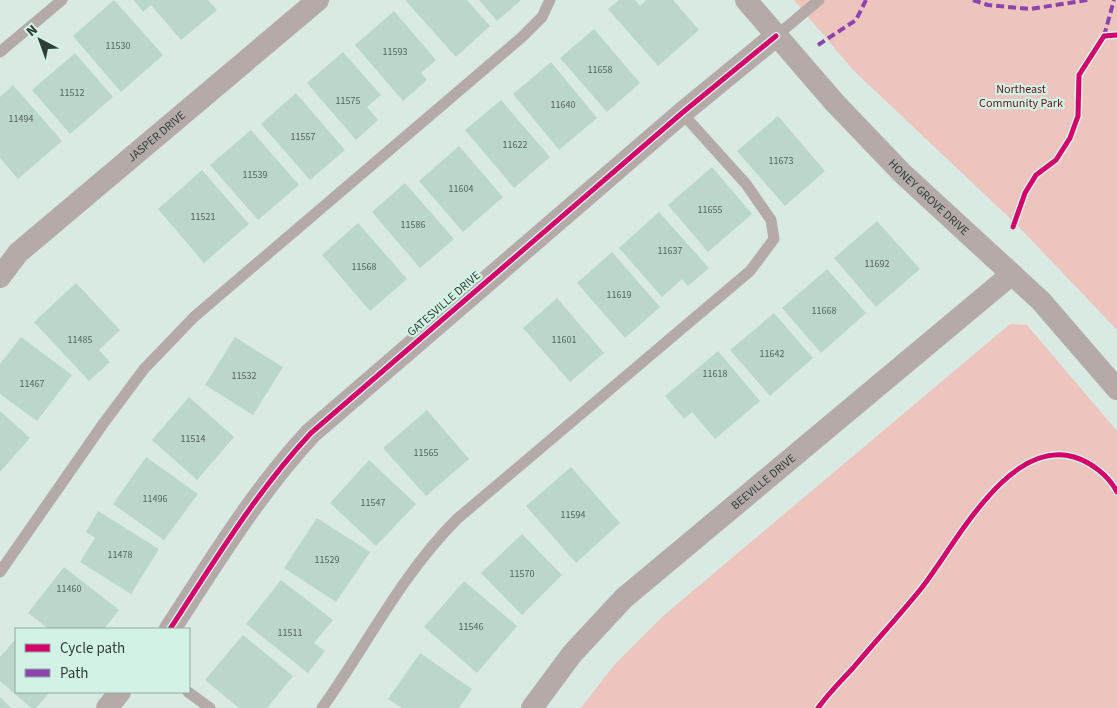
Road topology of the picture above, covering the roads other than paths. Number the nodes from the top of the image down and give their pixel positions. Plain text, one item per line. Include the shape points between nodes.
1 (62, 0) edge
2 (318, 0) edge
3 (550, 0) edge
4 (746, 0) edge
5 (818, 0) edge
6 (776, 36) junction
7 (0, 52) edge
8 (682, 113) junction
9 (1012, 274) junction
10 (0, 277) edge
11 (1117, 389) edge
12 (0, 572) edge
13 (171, 628) edge
14 (119, 693) edge
15 (189, 693) edge
16 (107, 708) edge
17 (210, 708) edge
18 (322, 708) edge
19 (532, 708) edge

1 - 7 lane
2 - 10 street, JASPER DRIVE via 18,253
3 - 12 lane via 542,17 522,37 194,317 144,369
4 - 6 street, HONEY GROVE DRIVE
5 - 6 lane
6 - 8 street, GATESVILLE DRIVE
6 - 9 street, HONEY GROVE DRIVE via 834,104 902,173
8 - 13 street, GATESVILLE DRIVE via 311,433 255,501
8 - 18 lane via 746,184 771,220 774,239 750,271 440,536 398,590
9 - 11 street, HONEY GROVE DRIVE via 1041,301
9 - 19 street, BEEVILLE DRIVE via 624,598 572,654
14 - 16 street
15 - 17 lane

